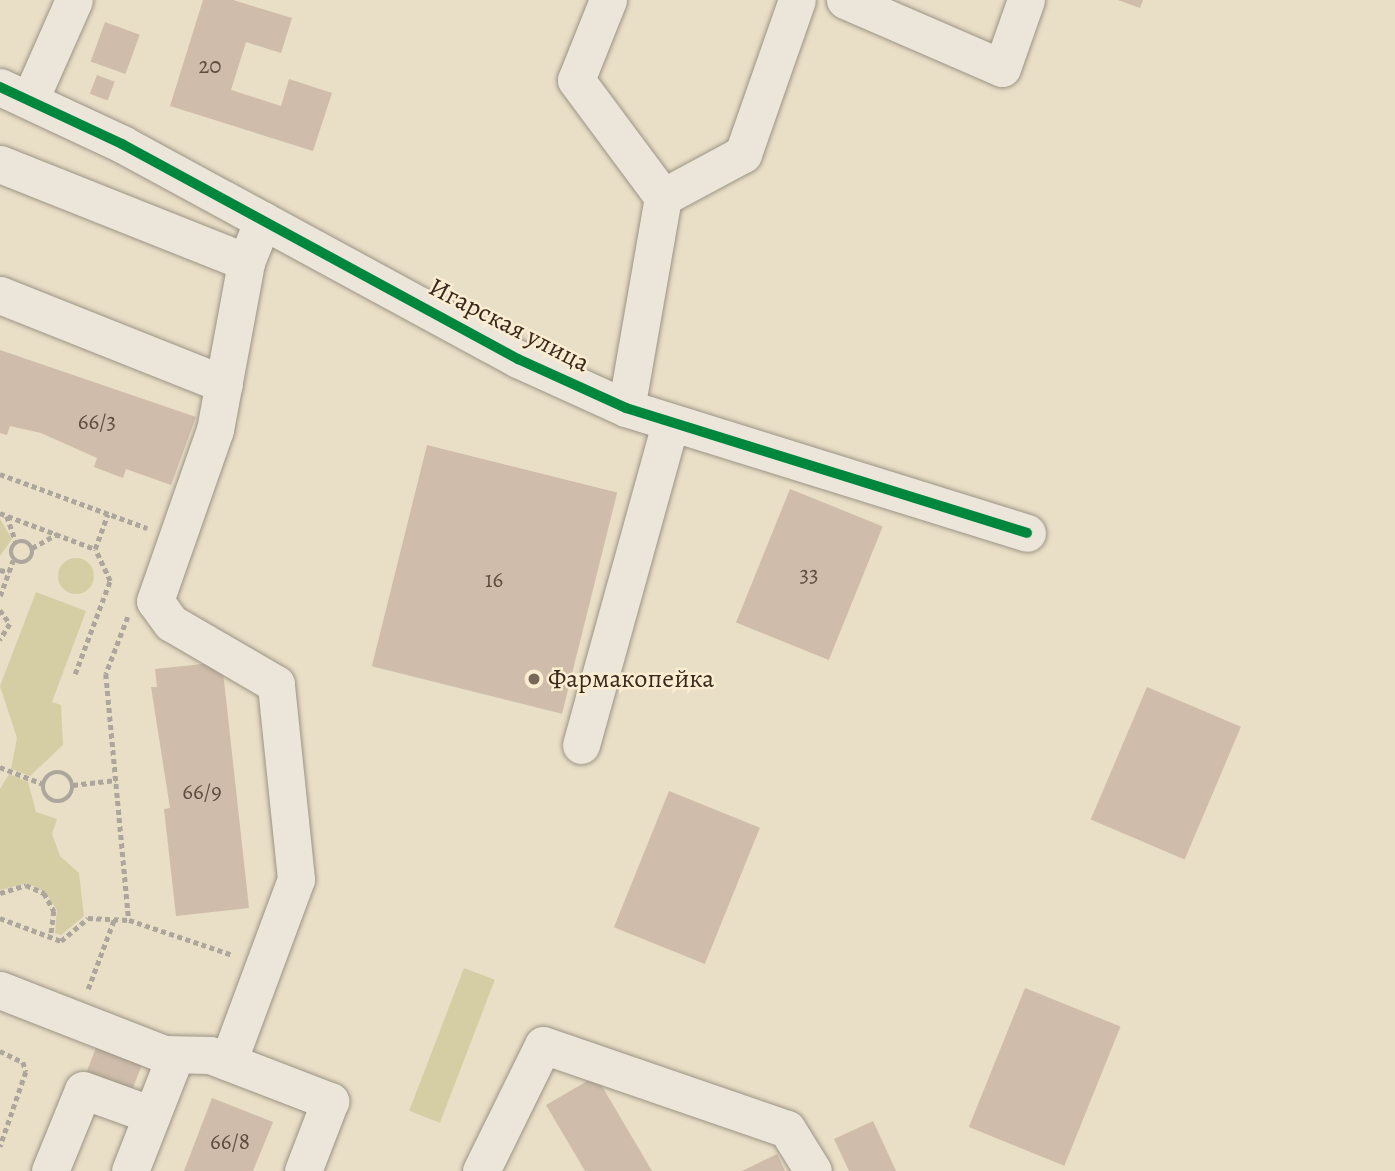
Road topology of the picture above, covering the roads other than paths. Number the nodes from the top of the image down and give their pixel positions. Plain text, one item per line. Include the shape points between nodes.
1 (74, 0) edge
2 (608, 0) edge
3 (796, 0) edge
4 (845, 0) edge
5 (1026, 0) edge
6 (15, 92) edge
7 (0, 164) edge
8 (663, 197) junction
9 (263, 220) junction
10 (246, 262) junction
11 (0, 295) edge
12 (224, 384) junction
13 (626, 408) junction
14 (670, 425) junction
15 (1027, 533) dead end
16 (581, 745) dead end
17 (0, 990) edge
18 (175, 1056) junction
19 (228, 1062) junction
20 (152, 1115) junction
21 (500, 1138) junction
22 (50, 1171) edge
23 (130, 1171) edge
24 (303, 1171) edge
25 (481, 1171) edge
26 (515, 1171) edge
27 (813, 1171) edge

1 - 6 street
2 - 8 street via 576,80
3 - 8 street via 743,154
4 - 5 street via 1002,68
6 - 9 street, Игарская улица
7 - 10 street
8 - 13 street
9 - 10 street
9 - 13 street, Игарская улица via 518,359
10 - 12 street
11 - 12 street
12 - 19 street via 215,430 155,601 171,623 276,684 296,879
13 - 14 street, Игарская улица
14 - 15 street, Игарская улица
14 - 16 street
17 - 18 street
18 - 19 street via 203,1054
18 - 20 street
19 - 24 street via 330,1101
20 - 22 street via 83,1090
20 - 23 street
21 - 25 street
21 - 26 street
21 - 27 street via 543,1045 787,1129

